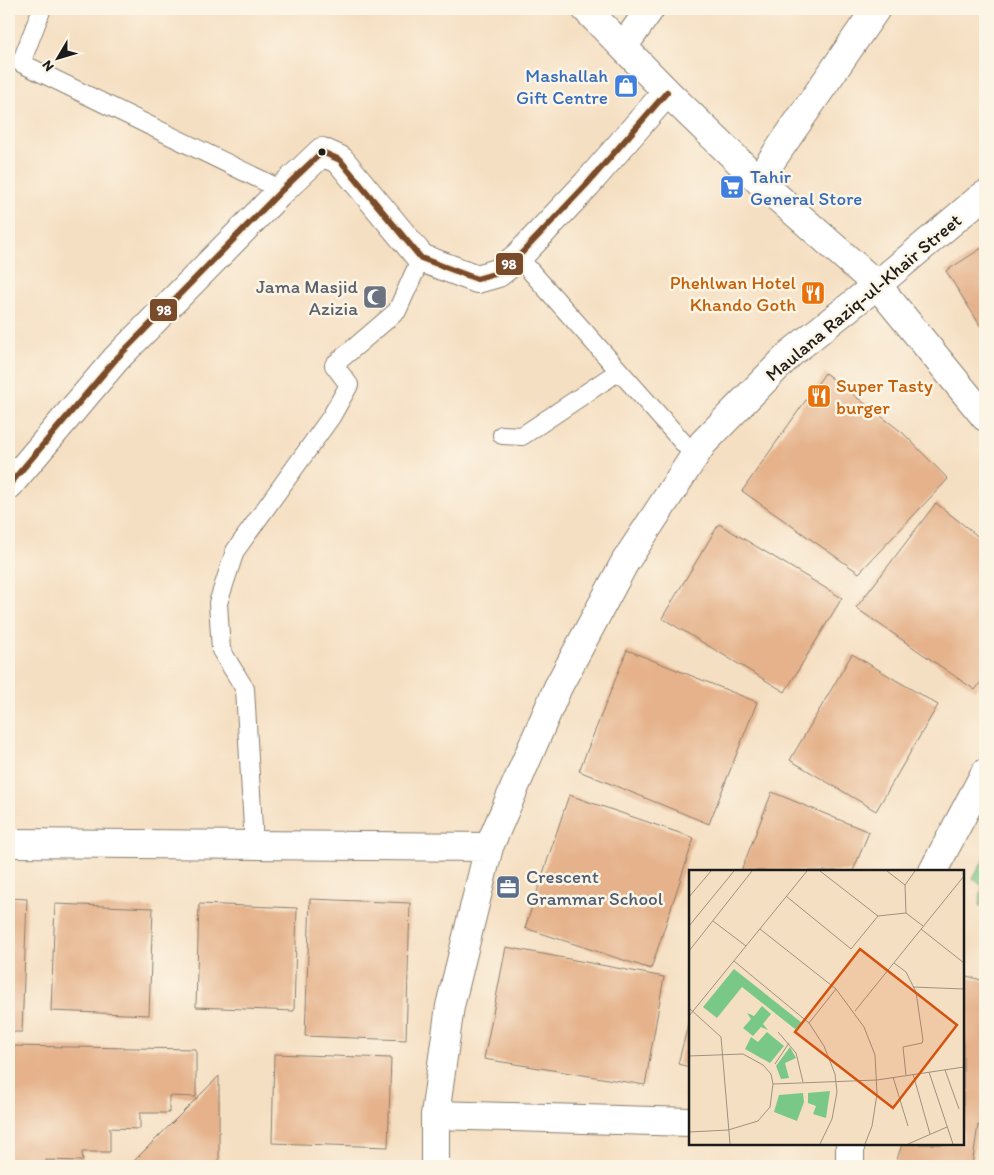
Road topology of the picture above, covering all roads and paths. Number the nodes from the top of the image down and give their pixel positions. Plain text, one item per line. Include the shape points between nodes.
1 (586, 9) edge
2 (650, 9) edge
3 (876, 9) edge
4 (41, 11) dead end
5 (623, 47) junction
6 (667, 92) junction
7 (758, 180) junction
8 (282, 190) junction
9 (985, 195) edge
10 (518, 257) junction
11 (421, 258) junction
12 (877, 285) junction
13 (619, 371) junction
14 (985, 417) edge
15 (502, 435) dead end
16 (695, 456) junction
17 (9, 485) edge
18 (985, 773) edge
19 (9, 843) edge
20 (254, 846) junction
21 (489, 847) junction
22 (934, 870) edge
23 (435, 1115) junction
24 (689, 1122) edge
25 (850, 1145) edge
26 (435, 1166) edge
27 (850, 1166) edge

1 - 5 street
2 - 5 street
3 - 7 street
4 - 8 lane via 21,63
5 - 6 street
6 - 7 street
6 - 10 street via 588,184
7 - 12 street
8 - 11 street via 322,152 340,160
8 - 17 street via 116,359
9 - 12 street, Maulana Raziq-ul-Khair Street
10 - 11 street via 498,273 477,279
10 - 13 lane
11 - 20 lane via 397,311 334,365 349,385 331,417 235,551 218,603 221,650 245,689
12 - 14 street
12 - 16 street, Maulana Raziq-ul-Khair Street via 790,353 703,443
13 - 15 lane via 522,436
13 - 16 lane
16 - 21 street, Maulana Raziq-ul-Khair Street via 625,562 558,687
18 - 22 street
19 - 20 street
20 - 21 street
21 - 23 street, Maulana Raziq-ul-Khair Street via 450,1006
23 - 24 street
23 - 26 street, Maulana Raziq-ul-Khair Street
25 - 27 street

